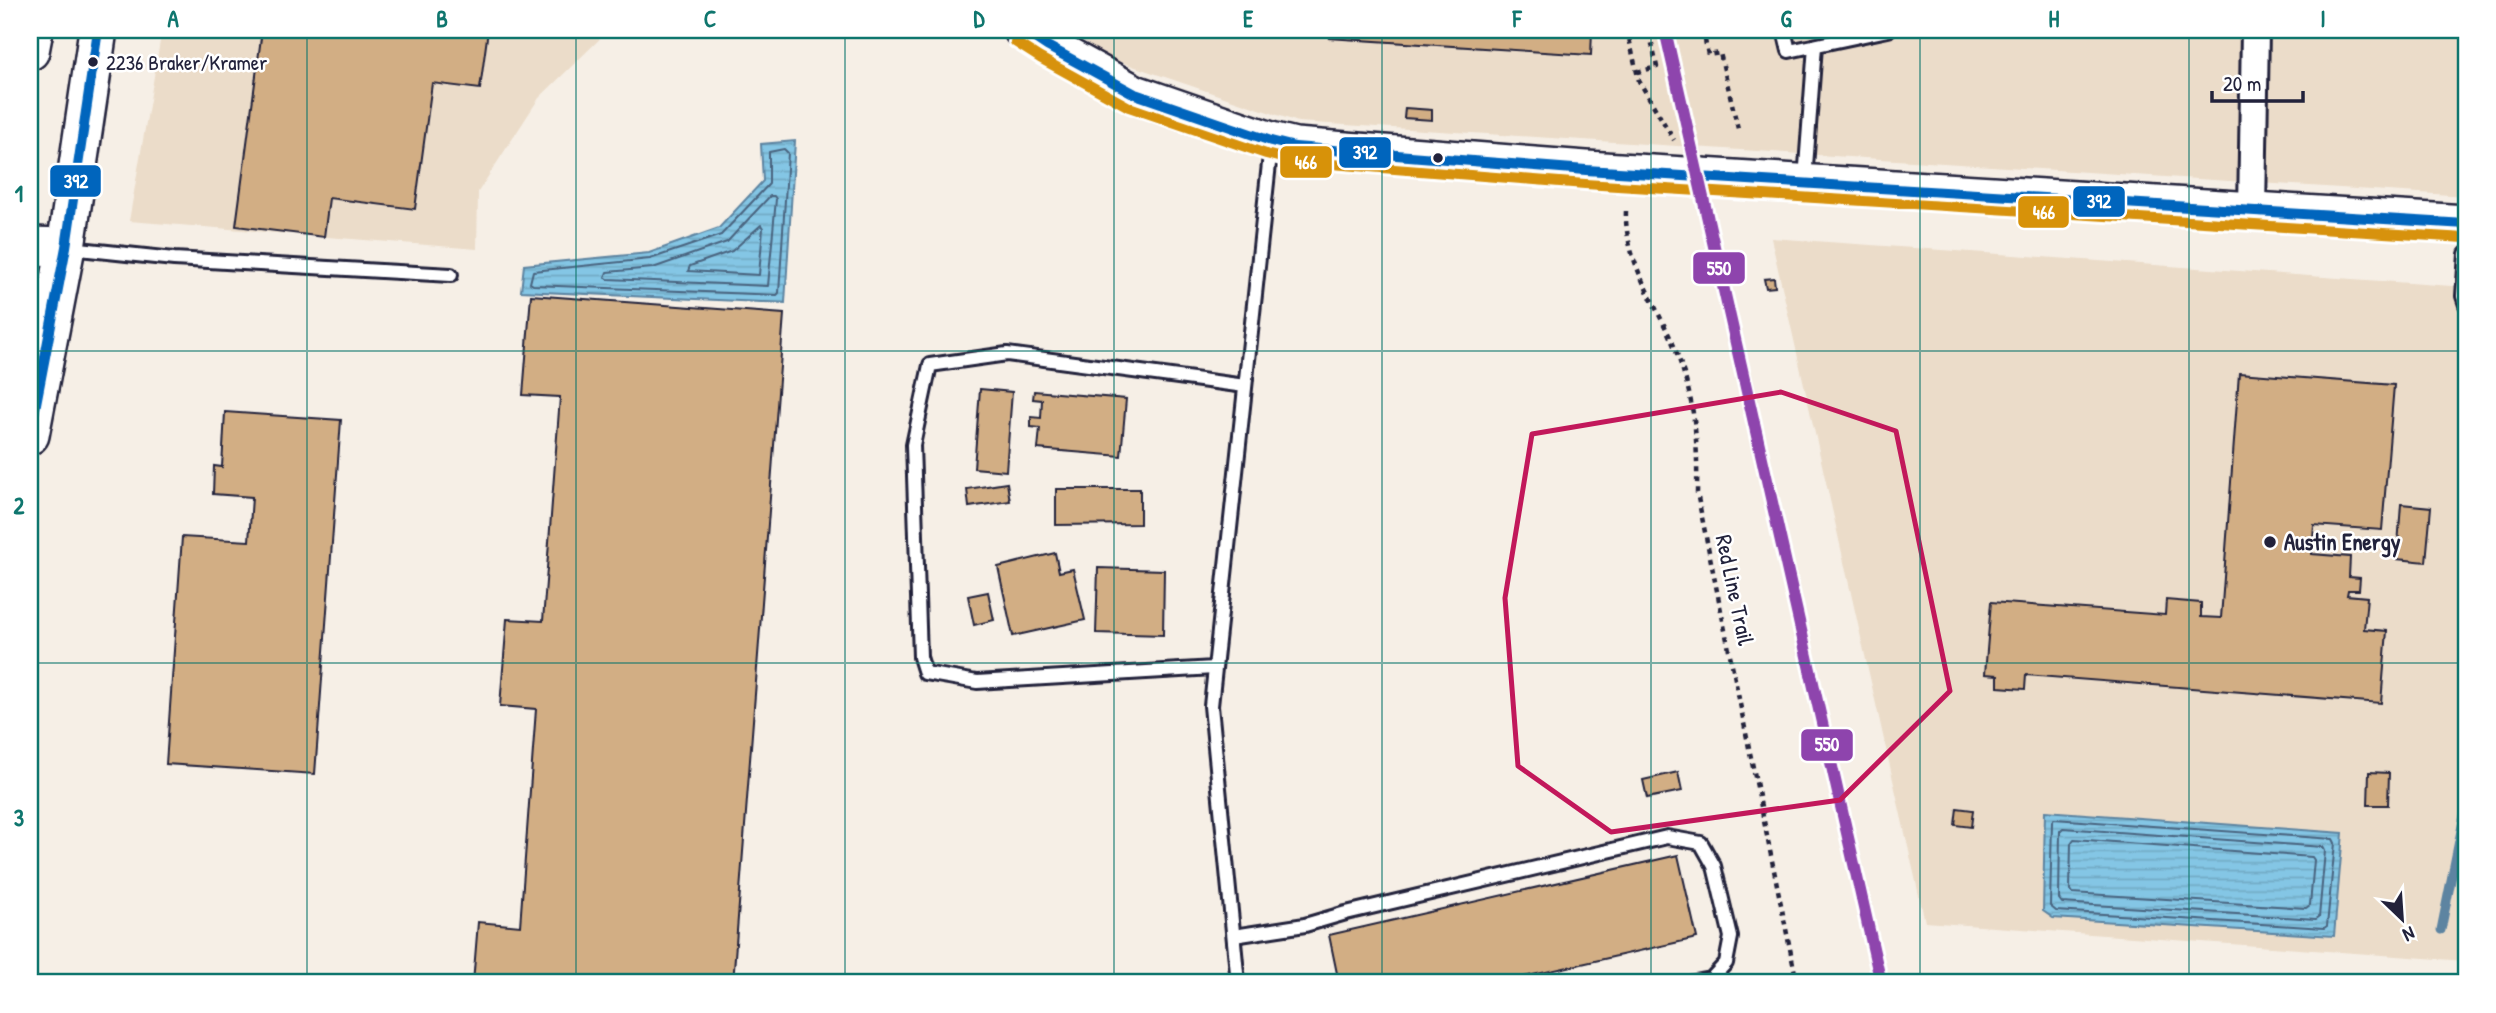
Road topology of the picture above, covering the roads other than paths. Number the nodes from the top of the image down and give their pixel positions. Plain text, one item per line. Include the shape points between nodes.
1 (34, 30) edge
2 (98, 30) edge
3 (1023, 30) edge
4 (1784, 30) edge
5 (1888, 30) edge
6 (2255, 30) edge
7 (1815, 46) junction
8 (30, 51) edge
9 (1272, 141) junction
10 (1805, 184) junction
11 (2252, 210) junction
12 (2466, 224) edge
13 (30, 246) edge
14 (66, 247) junction
15 (2466, 254) edge
16 (451, 275) dead end
17 (2466, 305) edge
18 (1245, 386) junction
19 (30, 435) edge
20 (1214, 668) junction
21 (1234, 936) junction
22 (1238, 983) edge
23 (1689, 983) edge

1 - 8 street
2 - 14 street
3 - 9 street via 1135,94
4 - 7 lane via 1789,51
5 - 7 lane
6 - 11 street
7 - 10 lane
9 - 10 street via 1331,150
9 - 18 lane
10 - 11 street
11 - 12 street
13 - 14 street
14 - 16 lane via 174,259
14 - 19 street
15 - 17 lane
18 - 20 lane
18 - 20 lane via 1007,354 930,365 913,445 920,657 925,673 977,682
20 - 21 lane via 1211,706
21 - 22 lane
21 - 23 lane via 1305,925 1667,837 1701,843 1714,866 1731,937 1726,963 1711,978

